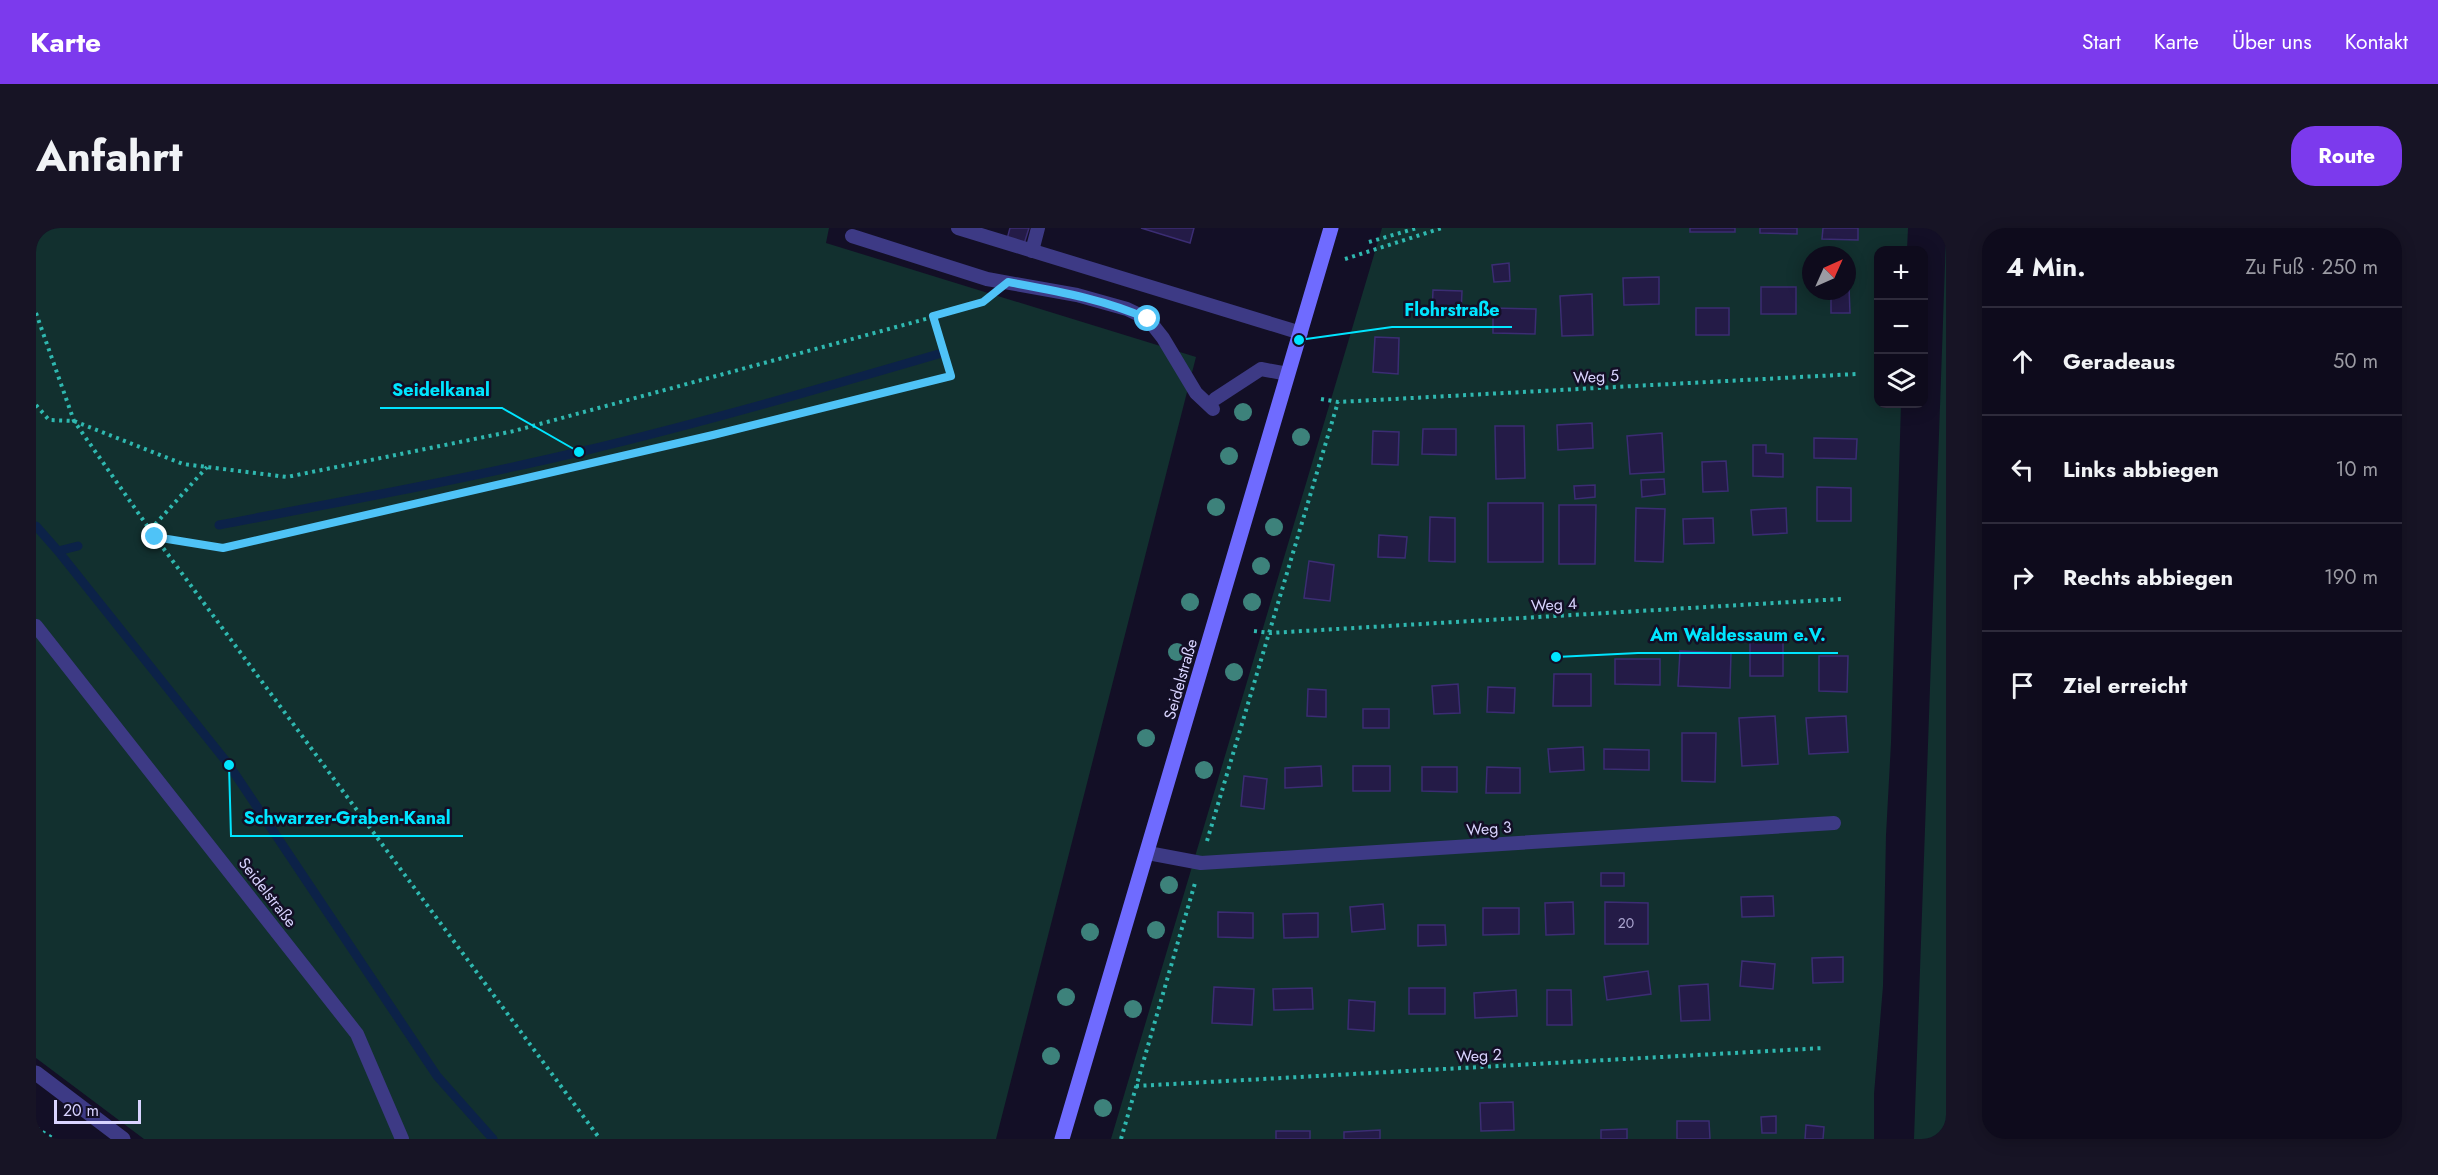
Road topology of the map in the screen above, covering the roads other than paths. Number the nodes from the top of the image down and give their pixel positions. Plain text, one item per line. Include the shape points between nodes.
1 (957, 228) edge
2 (1038, 228) edge
3 (1331, 228) edge
4 (852, 236) dead end
5 (1032, 250) junction
6 (1301, 333) junction
7 (1288, 374) junction
8 (36, 626) edge
9 (1834, 823) dead end
10 (1148, 853) junction
11 (41, 1077) edge
12 (36, 1093) edge
13 (123, 1139) edge
14 (402, 1139) edge
15 (1062, 1139) edge

1 - 5 lane
2 - 5 lane
3 - 6 main road, Seidelstraße
4 - 7 lane via 987,279 1077,295 1148,319 1196,393 1214,404 1261,369
5 - 6 lane
6 - 7 main road, Seidelstraße
7 - 10 main road, Seidelstraße
8 - 14 lane, Seidelstraße via 357,1034
9 - 10 lane, Weg 3 via 1201,863
10 - 15 main road, Seidelstraße
11 - 12 street
11 - 13 street

